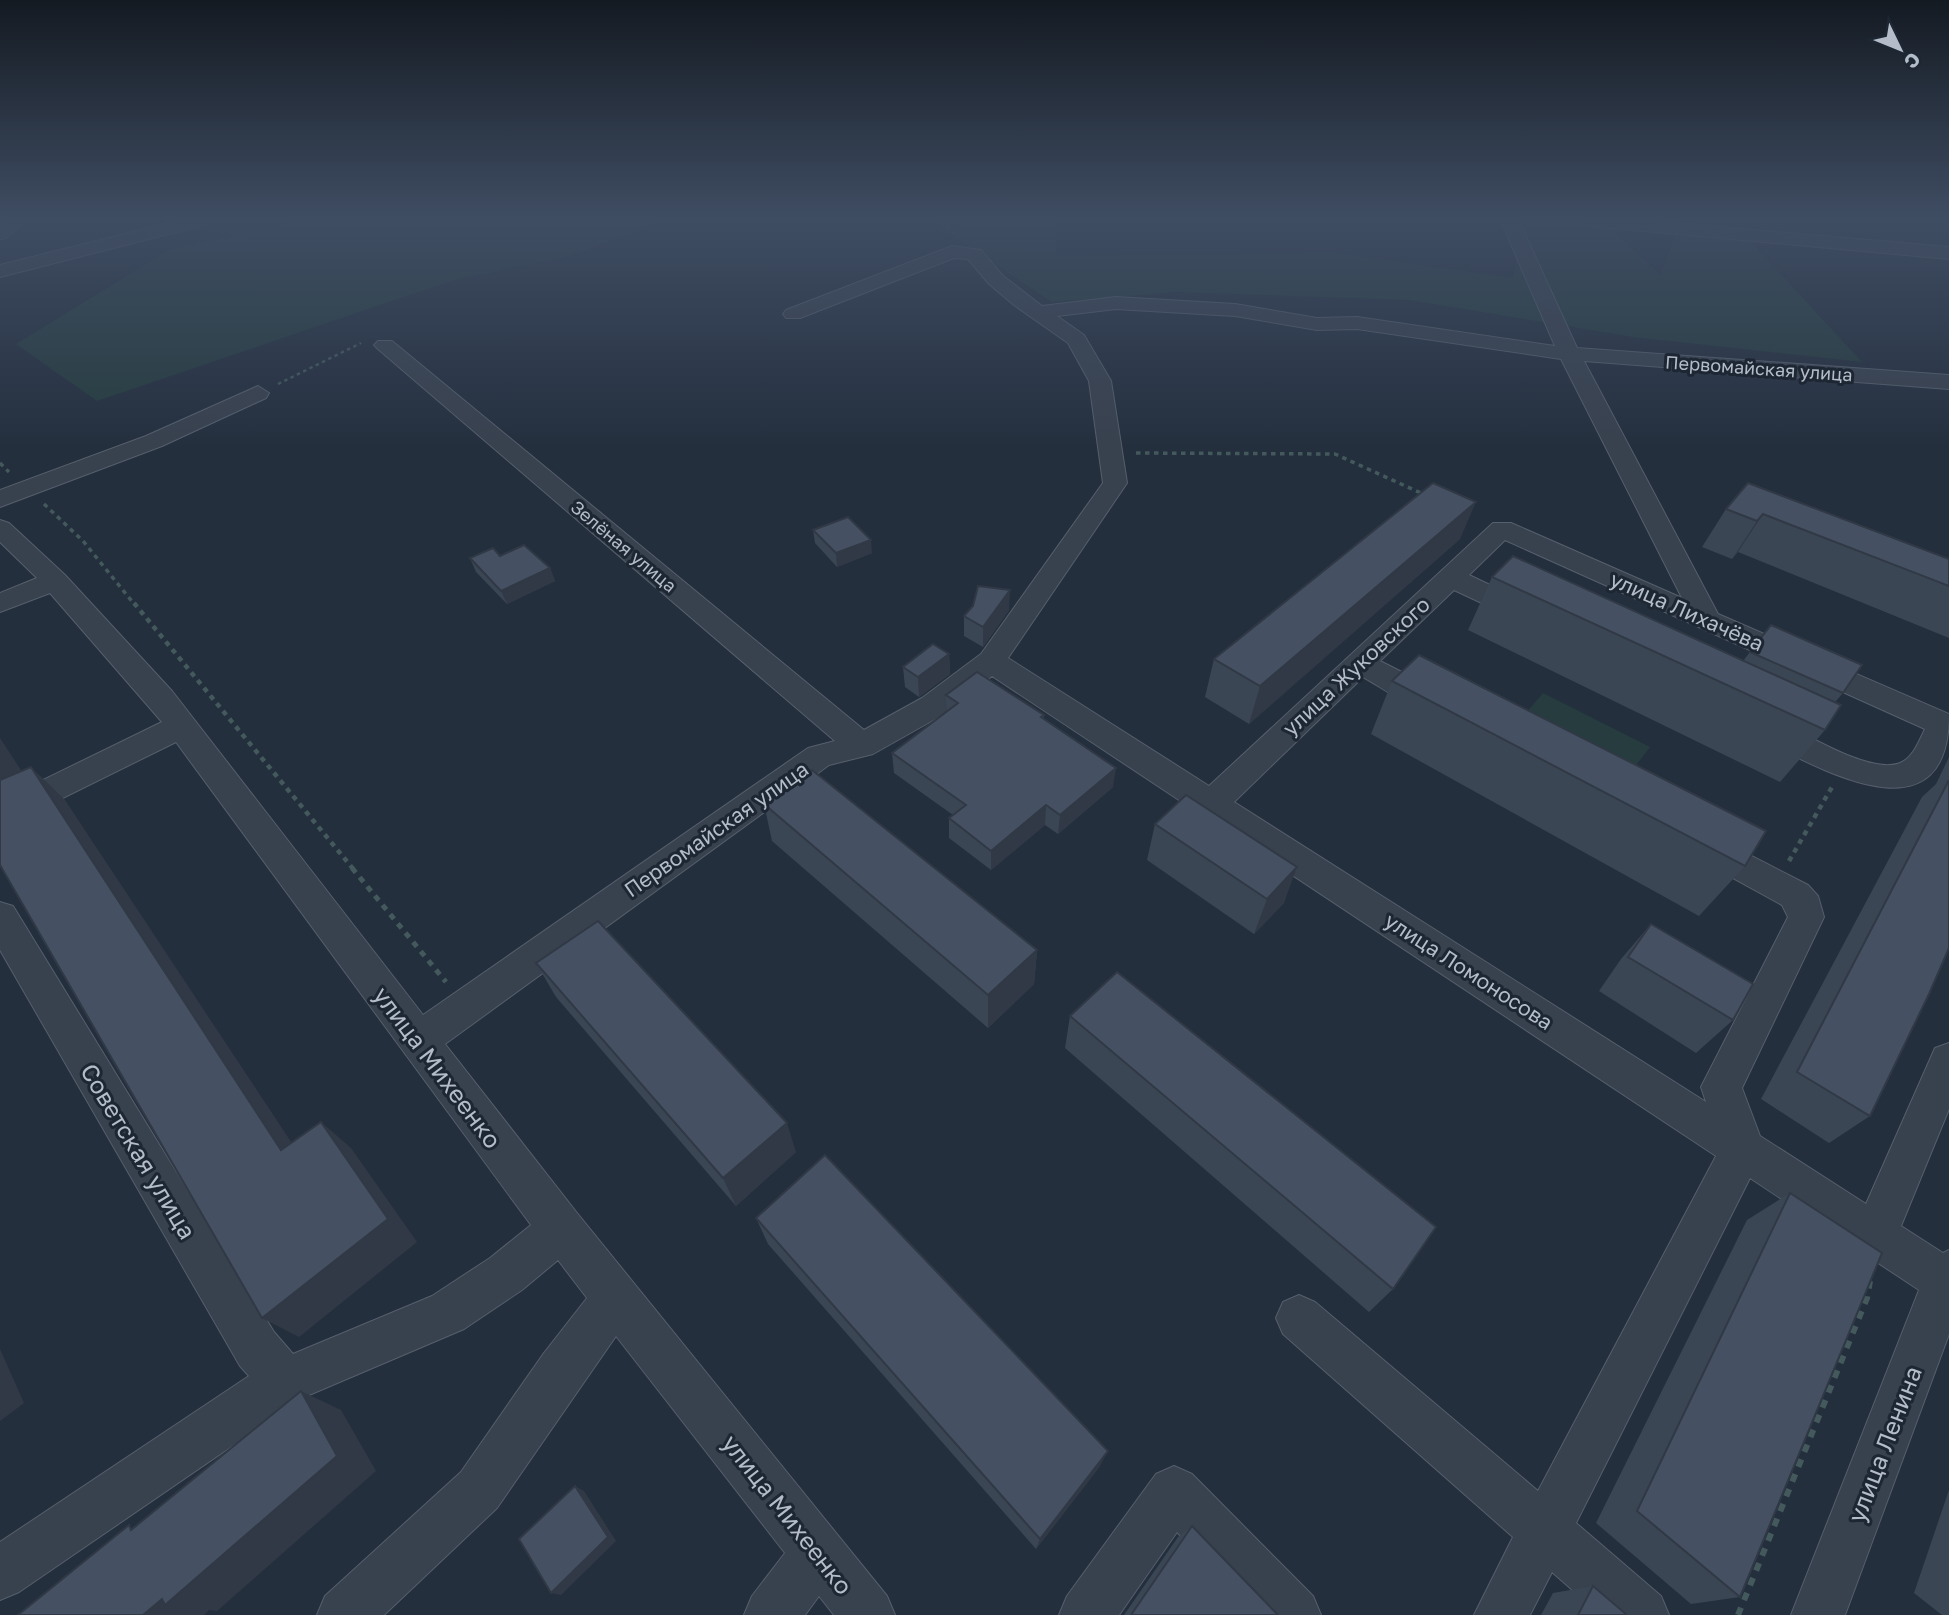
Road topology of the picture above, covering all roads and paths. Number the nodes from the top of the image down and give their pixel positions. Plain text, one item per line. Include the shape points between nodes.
1 (838, 296) edge
2 (1019, 296) edge
3 (1543, 296) edge
4 (1041, 312) junction
5 (793, 314) dead end
6 (385, 345) joint
7 (1569, 354) junction
8 (1949, 382) edge
9 (258, 393) joint
10 (1111, 453) junction
11 (0, 463) edge
12 (27, 488) junction
13 (1430, 497) edge
14 (0, 499) edge
15 (0, 528) edge
16 (1502, 529) joint
17 (1450, 577) junction
18 (55, 581) junction
19 (0, 603) edge
20 (1706, 620) junction
21 (1548, 624) edge
22 (991, 661) junction
23 (1360, 663) junction
24 (1458, 715) edge
25 (1746, 718) edge
26 (1946, 725) edge
27 (181, 726) junction
28 (862, 746) junction
29 (1844, 765) junction
30 (1211, 804) junction
31 (0, 816) edge
32 (1679, 831) edge
33 (1777, 883) junction
34 (0, 917) edge
35 (466, 1007) junction
36 (418, 1041) junction
37 (1949, 1061) edge
38 (1743, 1148) junction
39 (561, 1229) junction
40 (1875, 1234) junction
41 (1948, 1279) edge
42 (617, 1298) junction
43 (1299, 1318) dead end
44 (285, 1381) junction
45 (1546, 1531) junction
46 (818, 1553) junction
47 (0, 1573) edge
48 (344, 1615) edge
49 (771, 1615) edge
50 (868, 1615) edge
51 (1086, 1615) edge
52 (1294, 1615) edge
53 (1501, 1615) edge
54 (1642, 1615) edge
55 (1738, 1615) edge
56 (1818, 1615) edge

1 - 5 street, Первомайская улица
2 - 4 street, Первомайская улица
3 - 7 street
4 - 7 street, Первомайская улица via 1116,303 1235,310
4 - 10 street, Первомайская улица via 1077,339 1100,381
6 - 9 path via 356,345
6 - 28 street, Зелёная улица
7 - 8 street, Первомайская улица
7 - 20 street
9 - 12 street via 154,442
10 - 13 path via 1335,454
10 - 22 street, Первомайская улица via 1115,482
11 - 12 path
12 - 14 street
12 - 35 path via 83,541
15 - 18 street, улица Михеенко
16 - 17 street, улица Жуковского
16 - 20 street, улица Лихачёва
17 - 21 street
17 - 23 street, улица Жуковского
18 - 19 street
18 - 27 street, улица Михеенко
20 - 26 street, улица Лихачёва
22 - 28 street, Первомайская улица via 933,706
22 - 30 street, улица Ломоносова
23 - 24 street
23 - 30 street, улица Жуковского
25 - 29 street
26 - 29 street via 1919,768 1908,774 1892,778 1868,775
27 - 31 street
27 - 36 street, улица Михеенко
28 - 35 street, Первомайская улица via 819,756
29 - 33 path
30 - 38 street, улица Ломоносова
32 - 33 street
33 - 38 street via 1805,906 1806,917 1721,1087
34 - 44 street, Советская улица via 257,1349
35 - 36 street, Первомайская улица
36 - 39 street, улица Михеенко
37 - 40 street
38 - 40 street, улица Ломоносова
38 - 45 street
39 - 42 street, улица Михеенко
39 - 44 street via 448,1313
40 - 41 street, улица Ломоносова
40 - 55 path via 1867,1297
41 - 56 street, улица Ленина
42 - 46 street, улица Михеенко
42 - 48 street via 479,1490
43 - 45 street
44 - 47 street
45 - 53 street
45 - 54 street
46 - 49 street
46 - 50 street, улица Михеенко
51 - 52 street via 1174,1492

